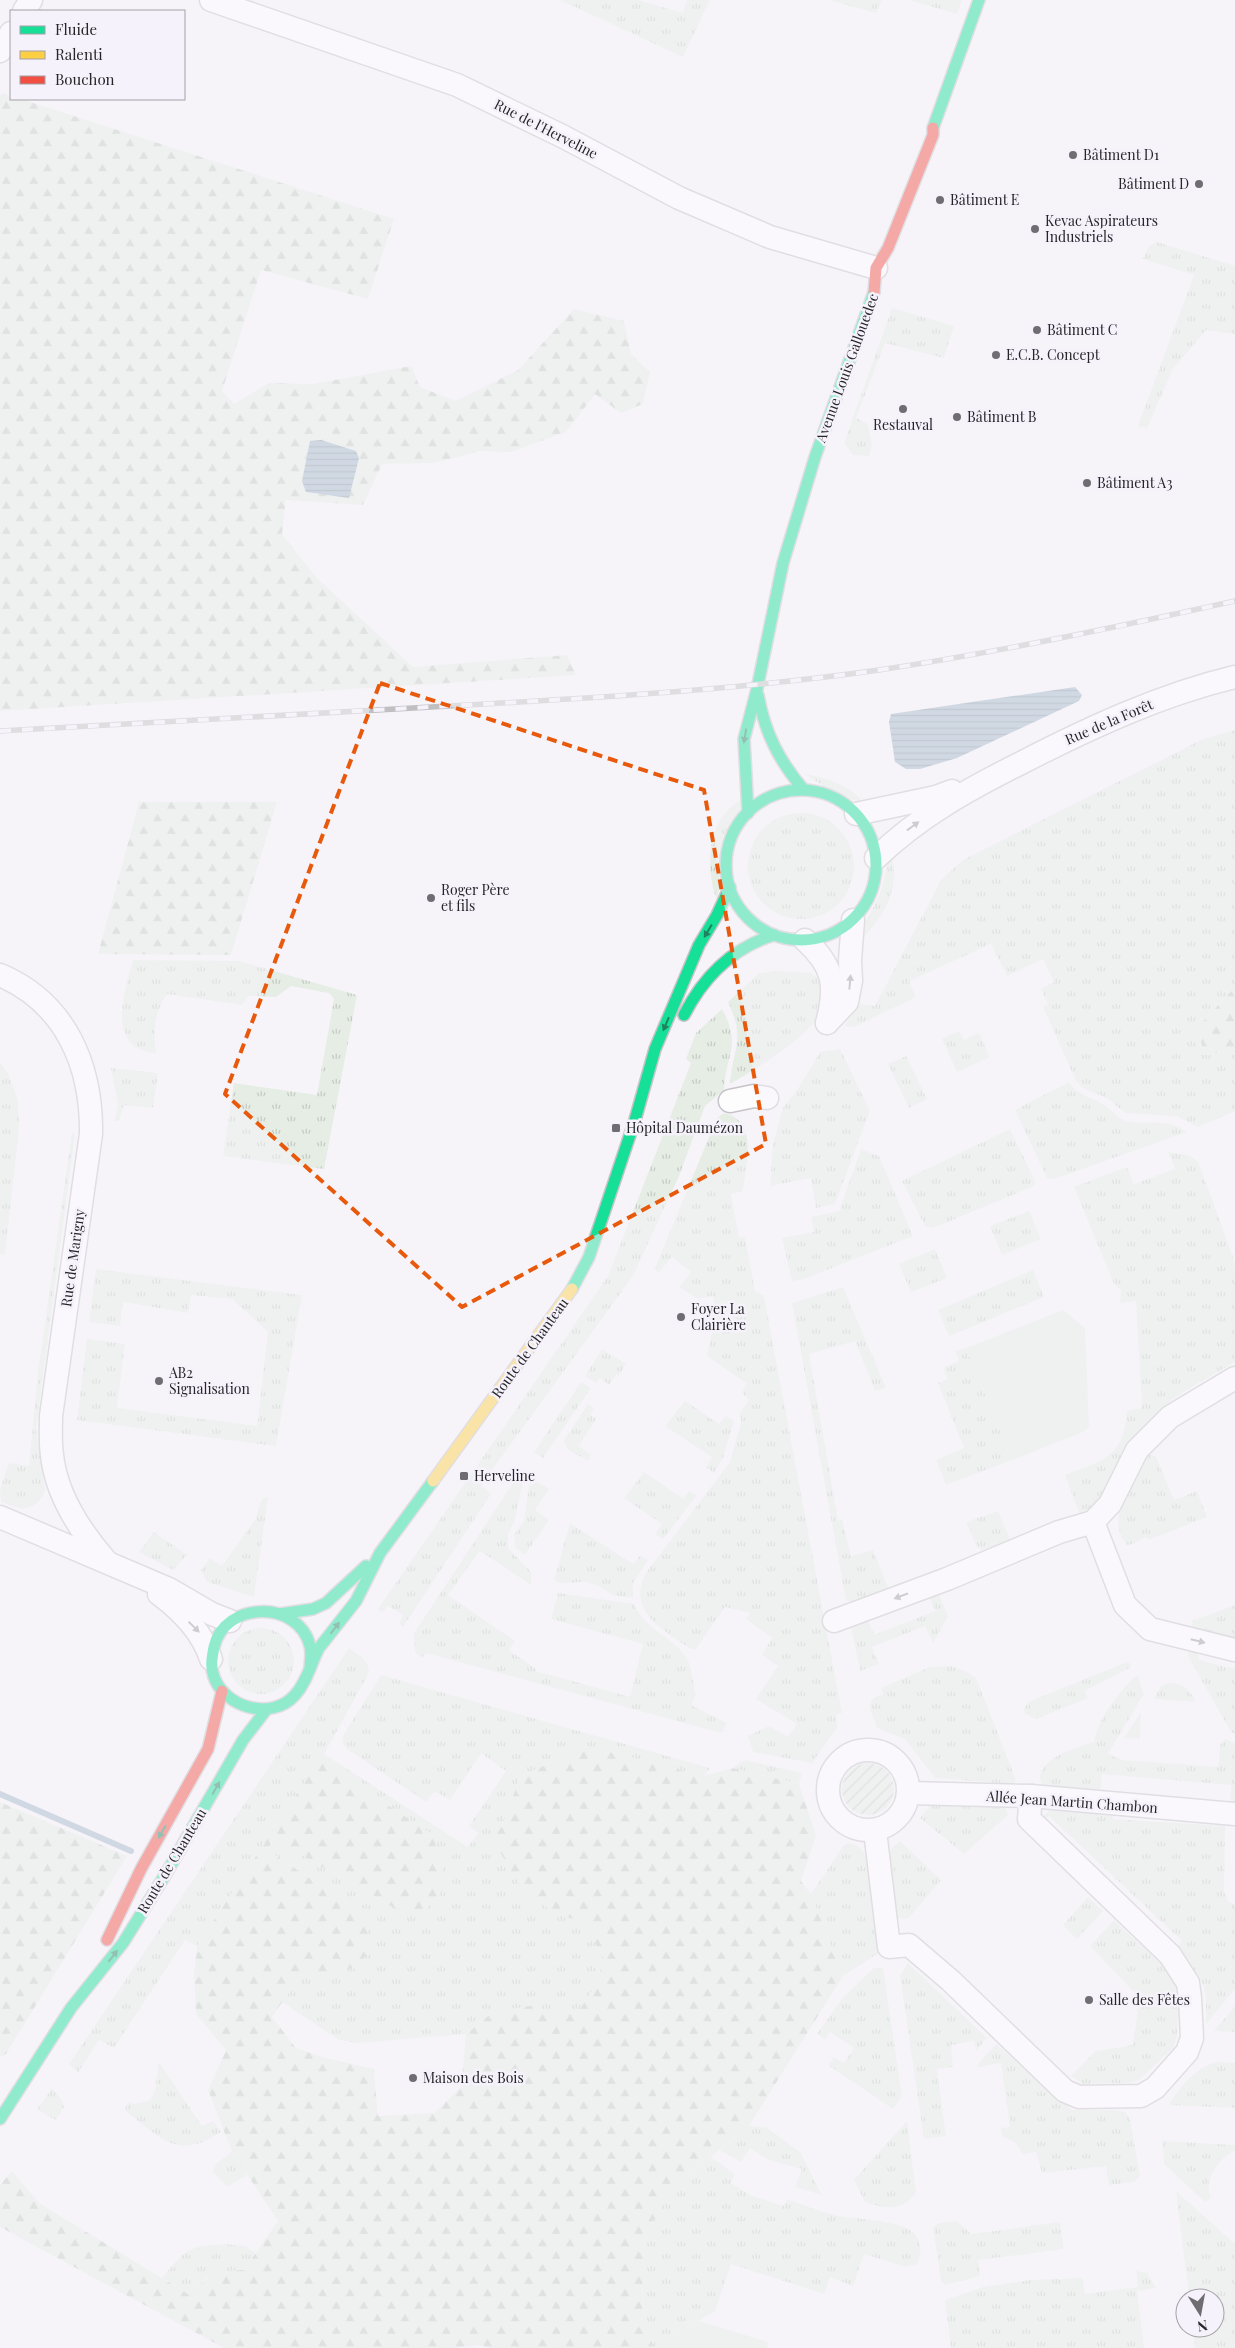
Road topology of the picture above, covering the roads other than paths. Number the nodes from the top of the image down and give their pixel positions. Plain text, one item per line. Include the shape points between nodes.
1 (211, 0) edge
2 (980, 0) edge
3 (10, 34) edge
4 (0, 51) edge
5 (876, 268) junction
6 (1235, 677) edge
7 (757, 689) junction
8 (989, 779) junction
9 (804, 790) junction
10 (748, 813) junction
11 (856, 814) junction
12 (876, 858) junction
13 (730, 887) junction
14 (853, 920) junction
15 (774, 935) junction
16 (805, 940) junction
17 (0, 976) edge
18 (678, 1026) dead end
19 (671, 1042) dead end
20 (767, 1098) dead end
21 (730, 1101) dead end
22 (635, 1120) junction
23 (1235, 1378) edge
24 (0, 1517) edge
25 (1093, 1522) junction
26 (380, 1553) junction
27 (106, 1562) junction
28 (130, 1572) junction
29 (280, 1614) junction
30 (230, 1621) junction
31 (834, 1621) dead end
32 (1235, 1650) edge
33 (211, 1659) junction
34 (310, 1669) junction
35 (222, 1691) junction
36 (266, 1710) junction
37 (909, 1793) junction
38 (1031, 1796) junction
39 (1235, 1814) edge
40 (874, 1830) junction
41 (71, 2008) junction
42 (0, 2119) edge

1 - 5 street, Rue de l'Herveline via 458,85 679,198 770,237
2 - 5 main road, Avenue Louis Gallouedec via 933,125 934,134 888,248
3 - 4 street
5 - 7 main road, Avenue Louis Gallouedec via 876,288 815,457 783,563
6 - 8 street, Rue de la Forêt via 1140,708 1078,734
7 - 9 main road, Avenue Louis Gallouedec via 770,746
7 -> 10 main road, Avenue Louis Gallouedec via 744,739
8 - 11 street, Rue de la Forêt via 936,797
12 -> 8 street, Rue de la Forêt via 929,814
9 - 10 main road via 774,796
9 - 11 main road via 823,794
10 - 13 main road via 734,831 727,853
11 - 12 main road via 870,834
12 - 14 main road via 875,881 867,902
13 - 15 main road via 733,898 746,917
13 -> 22 main road, Route de Chanteau via 699,946 655,1049
14 - 16 main road via 834,933
16 -> 14 street via 817,950 833,981 833,1001 827,1023 847,1002
15 - 16 main road
15 - 18 main road via 749,942 722,963 690,1002
17 - 27 street, Rue de Marigny via 12,980 58,1020 73,1042 91,1102 91,1134 51,1416 52,1455 59,1487 88,1540
19 - 22 main road, Route de Chanteau
20 - 21 street via 754,1096
22 - 26 main road, Route de Chanteau via 589,1258 568,1297
23 - 25 street via 1170,1417 1137,1450 1110,1504
24 - 27 street
25 -> 31 street via 1058,1532 947,1579
25 -> 32 street via 1126,1604 1150,1629
26 - 29 main road, Route de Chanteau via 326,1603 313,1609
34 -> 26 main road, Route de Chanteau via 318,1648 361,1594
27 - 28 street
28 - 30 street
28 -> 33 street via 174,1605 200,1633
29 - 30 main road, Route de Chanteau via 266,1610 250,1611
29 - 34 main road, Route de Chanteau via 294,1622 304,1634 310,1649
30 - 33 main road, Route de Chanteau via 216,1638
33 - 35 main road via 214,1679
34 - 36 main road, Route de Chanteau via 296,1696
35 - 36 main road via 249,1709
35 -> 41 main road, Route de Chanteau via 208,1749
41 -> 36 main road, Route de Chanteau via 123,1943 168,1872 243,1740
37 - 38 street, Allée Jean Martin Chambon
37 - 40 street via 898,1818 888,1826
37 - 40 street via 903,1770 896,1760 885,1754 874,1750 862,1751 840,1761 829,1782 831,1805 845,1823 859,1830
38 - 39 street, Allée Jean Martin Chambon
38 - 40 street via 1029,1819 1170,1955 1188,1983 1192,2038 1187,2052 1155,2088 1141,2096 1079,2097 1065,2091 909,1945 888,1947
41 - 42 main road, Route de Chanteau

